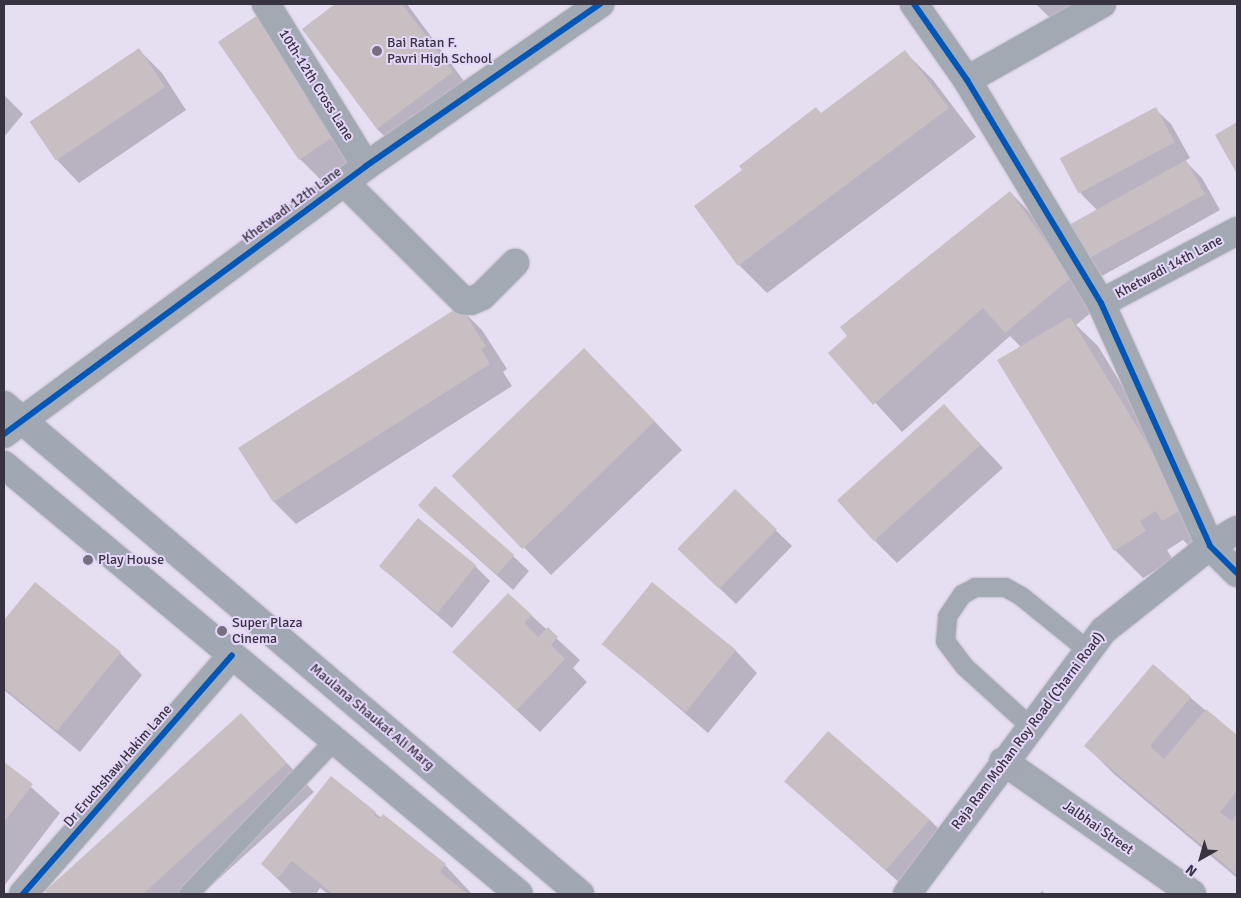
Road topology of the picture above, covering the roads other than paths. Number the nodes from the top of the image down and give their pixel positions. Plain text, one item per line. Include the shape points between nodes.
1 (266, 4) edge
2 (600, 4) edge
3 (914, 4) edge
4 (1102, 4) edge
5 (967, 80) junction
6 (366, 166) junction
7 (344, 182) junction
8 (1237, 231) edge
9 (515, 263) dead end
10 (1100, 303) junction
11 (10, 419) edge
12 (4, 464) edge
13 (1237, 530) edge
14 (1210, 546) junction
15 (1237, 573) edge
16 (1089, 651) junction
17 (232, 655) junction
18 (1031, 727) junction
19 (334, 740) junction
20 (1004, 761) junction
21 (506, 890) edge
22 (23, 894) edge
23 (188, 894) edge
24 (580, 894) edge
25 (907, 894) edge
26 (1192, 894) edge

1 - 6 street, 10th-12th Cross Lane
2 - 6 street, Khetwadi 12th Lane
3 - 5 street
4 - 5 street
5 - 10 street
6 - 7 street, Khetwadi 12th Lane
7 - 9 street via 453,294 463,300 471,301 482,296
7 - 11 street, Khetwadi 12th Lane
8 - 10 street, Khetwadi 14th Lane
10 - 14 street
11 - 24 main road, Maulana Shaukat Ali Marg
12 - 17 main road
13 - 14 main road, Raja Ram Mohan Roy Road (Charni Road)
14 - 15 street
14 - 16 main road, Raja Ram Mohan Roy Road (Charni Road) via 1104,630
16 - 18 main road, Raja Ram Mohan Roy Road (Charni Road)
16 - 18 lane via 1021,596 1005,587 975,587 962,594 947,616 945,641 964,666
17 - 19 main road
17 - 22 street, Dr Eruchshaw Hakim Lane
18 - 20 main road, Raja Ram Mohan Roy Road (Charni Road)
19 - 21 main road
19 - 23 lane
20 - 25 main road, Raja Ram Mohan Roy Road (Charni Road)
20 - 26 street, Jalbhai Street

